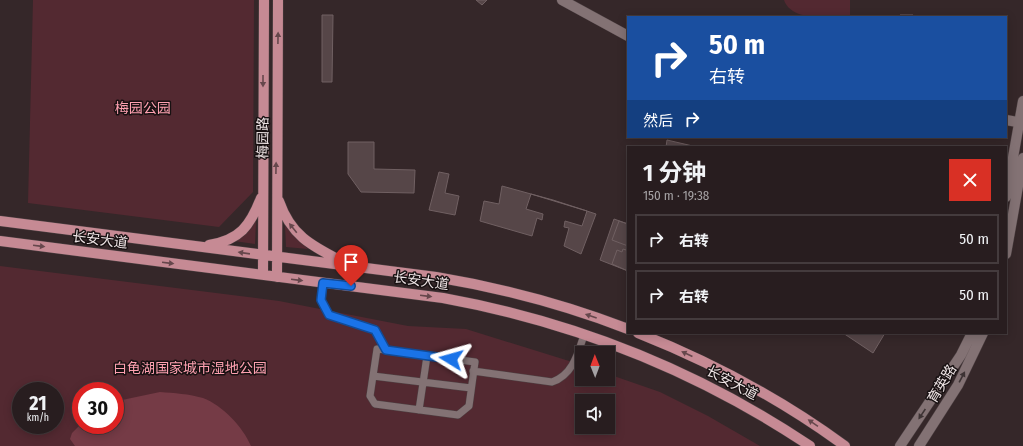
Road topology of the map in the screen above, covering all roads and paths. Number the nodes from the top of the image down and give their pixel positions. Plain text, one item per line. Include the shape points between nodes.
1 (264, 0) edge
2 (278, 0) edge
3 (562, 0) edge
4 (627, 35) edge
5 (1023, 101) edge
6 (1007, 120) edge
7 (1021, 123) edge
8 (1023, 158) edge
9 (276, 191) junction
10 (263, 192) junction
11 (1007, 192) edge
12 (0, 221) edge
13 (0, 241) edge
14 (198, 247) junction
15 (1007, 248) edge
16 (263, 255) junction
17 (277, 257) junction
18 (348, 265) junction
19 (263, 276) junction
20 (276, 277) junction
21 (323, 283) junction
22 (627, 329) edge
23 (584, 334) junction
24 (640, 334) edge
25 (972, 334) edge
26 (983, 334) edge
27 (386, 350) junction
28 (427, 356) junction
29 (473, 371) junction
30 (373, 376) junction
31 (423, 381) junction
32 (471, 388) junction
33 (419, 410) junction
34 (810, 446) edge
35 (845, 446) edge
36 (900, 446) edge
37 (919, 446) edge

1 -> 10 main road, 梅园路
9 -> 2 main road, 梅园路
3 - 4 street
5 - 7 street
6 - 7 street
7 - 11 street
8 - 15 street
9 - 17 main road, 梅园路
18 -> 9 main road via 310,245 299,234 284,215
10 - 14 main road via 253,217 241,232 227,241
10 - 16 main road, 梅园路
12 - 14 main road, 长安大道
13 -> 19 main road, 长安大道
16 -> 14 main road, 长安大道
16 - 17 main road, 长安大道
16 - 19 main road, 梅园路
17 - 18 main road, 长安大道
17 - 20 main road, 梅园路
22 -> 18 main road, 长安大道 via 572,309 483,285
19 - 20 main road, 长安大道
20 -> 21 main road, 长安大道
21 -> 23 main road, 长安大道 via 480,305
21 - 27 street via 321,300 329,315 375,330
23 - 29 street via 568,374 552,382
23 - 34 main road, 长安大道 via 658,362 714,388 751,408
35 -> 24 main road, 长安大道 via 762,391 714,366
25 -> 36 street via 961,355
37 -> 26 street, 育英路 via 958,385
27 - 28 street
27 - 30 street via 377,349
28 - 29 street via 475,362
28 - 31 street
29 - 32 street
30 - 31 street
30 - 33 street via 370,396 374,404
31 - 32 street
31 - 33 street
32 - 33 street via 469,406 458,415

